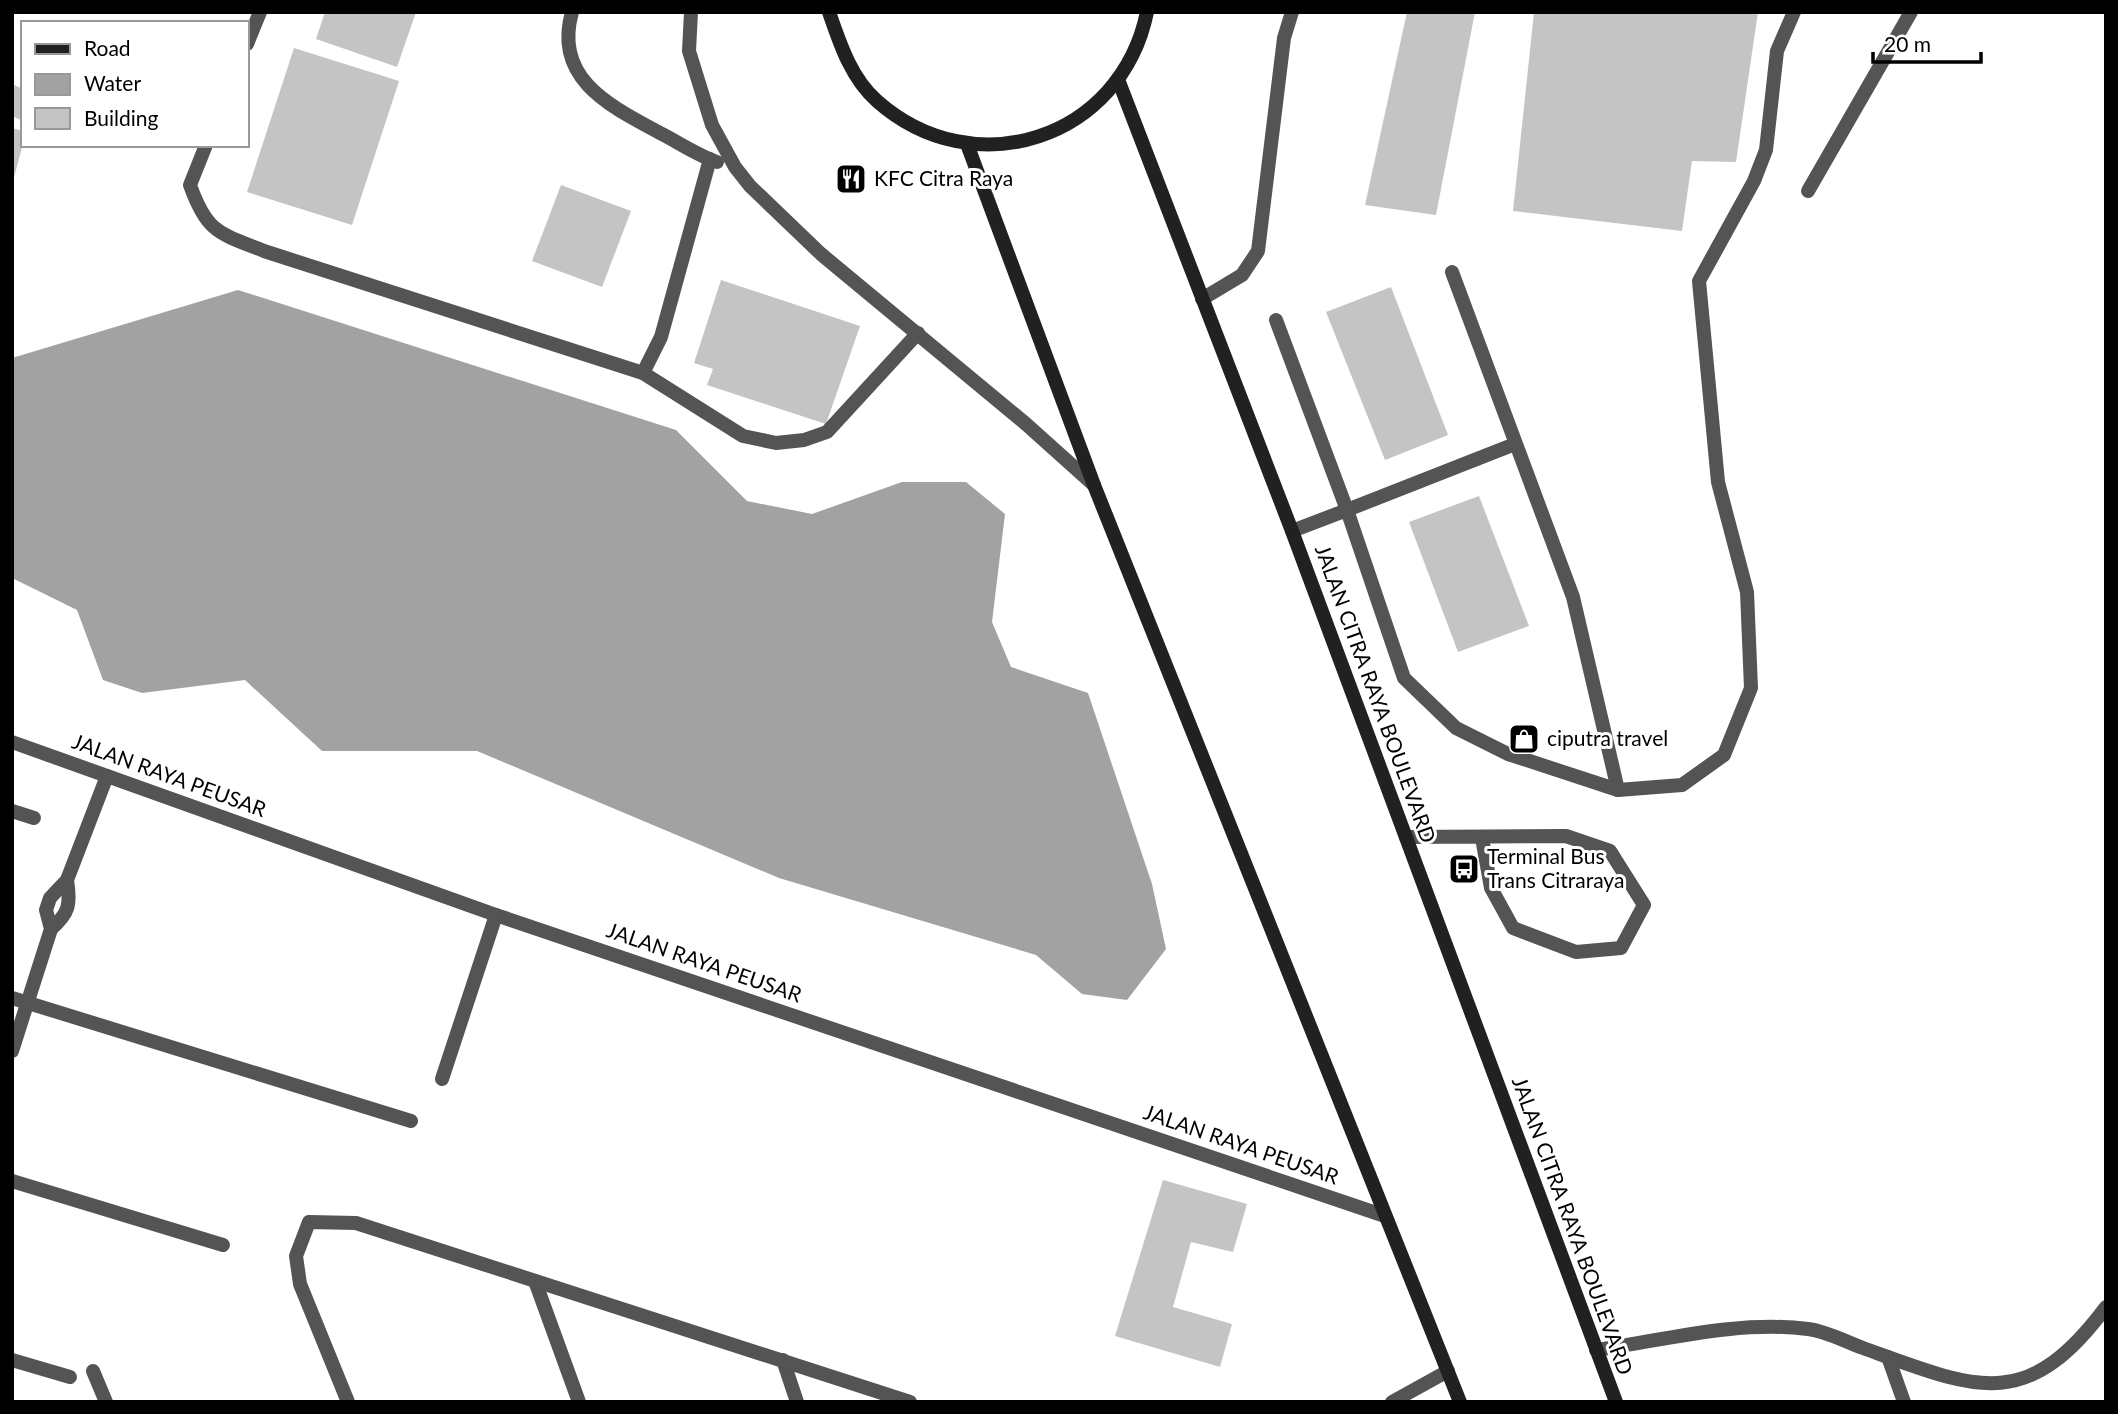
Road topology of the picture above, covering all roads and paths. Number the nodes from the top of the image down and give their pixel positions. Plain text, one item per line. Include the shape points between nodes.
1 (260, 12) edge
2 (572, 12) edge
3 (691, 12) edge
4 (830, 12) edge
5 (1147, 12) edge
6 (1292, 12) edge
7 (1794, 12) edge
8 (1911, 12) edge
9 (248, 42) edge
10 (1119, 82) junction
11 (967, 144) junction
12 (205, 147) edge
13 (710, 159) junction
14 (735, 167) junction
15 (1808, 191) dead end
16 (1452, 272) dead end
17 (1202, 299) junction
18 (1276, 320) dead end
19 (918, 333) junction
20 (643, 373) junction
21 (1516, 444) junction
22 (1094, 485) junction
23 (1347, 510) junction
24 (1292, 531) junction
25 (12, 742) edge
26 (107, 776) junction
27 (1618, 790) junction
28 (12, 811) edge
29 (34, 818) dead end
30 (1406, 837) junction
31 (1482, 838) junction
32 (496, 915) junction
33 (12, 998) edge
34 (28, 1003) junction
35 (12, 1051) edge
36 (442, 1079) dead end
37 (411, 1121) dead end
38 (12, 1181) edge
39 (1385, 1216) junction
40 (223, 1245) dead end
41 (536, 1281) junction
42 (2106, 1307) edge
43 (1596, 1350) junction
44 (1888, 1357) junction
45 (12, 1360) edge
46 (783, 1360) junction
47 (93, 1371) dead end
48 (1448, 1371) junction
49 (70, 1377) dead end
50 (106, 1402) edge
51 (348, 1402) edge
52 (579, 1402) edge
53 (797, 1402) edge
54 (910, 1402) edge
55 (1392, 1402) edge
56 (1460, 1402) edge
57 (1616, 1402) edge
58 (1904, 1402) edge

1 - 9 street
2 - 13 street via 565,35 581,80 607,104
3 - 14 street via 689,51 712,125
4 - 11 main road via 845,59 876,100 918,130
5 - 10 main road via 1142,39
6 - 17 street via 1284,38 1258,251 1242,275
7 - 27 street via 1777,51 1766,150 1699,281 1718,482 1747,592 1751,688 1724,755 1682,785
8 - 15 street
10 - 11 main road via 1066,125 1024,142
10 - 17 main road, JALAN CITRA RAYA BOULEVARD
11 - 22 main road
12 - 20 street via 190,185 199,211 216,232
13 - 14 street
13 - 20 street via 662,337
14 - 19 street via 821,254
16 - 21 street
17 - 24 main road, JALAN CITRA RAYA BOULEVARD
18 - 23 street
19 - 20 street via 827,432 804,440 776,443 743,436
19 - 22 street
21 - 23 street
21 - 27 street via 1573,597
22 - 39 main road
23 - 24 street
23 - 27 street via 1404,678 1456,728 1508,754
24 - 30 main road, JALAN CITRA RAYA BOULEVARD
25 - 26 street, JALAN RAYA PEUSAR
26 - 32 street, JALAN RAYA PEUSAR
26 - 34 street via 67,880 71,904 51,929
28 - 29 street
30 - 31 street
30 - 43 main road, JALAN CITRA RAYA BOULEVARD
31 - 31 street via 1566,836 1610,851 1644,905 1621,948 1576,952 1513,928 1491,888
32 - 36 street
32 - 39 street, JALAN RAYA PEUSAR
33 - 34 street
34 - 35 street
34 - 37 street
38 - 40 street
39 - 48 main road
41 - 46 street
41 - 51 street via 356,1223 309,1222 296,1256 300,1284
41 - 52 street
42 - 44 street via 2089,1333 2055,1368 2031,1383 1998,1389 1962,1385
43 - 44 street via 1747,1328 1810,1329
43 - 57 main road, JALAN CITRA RAYA BOULEVARD
44 - 58 street
45 - 49 street
46 - 53 street
46 - 54 street
47 - 50 street
48 - 55 street
48 - 56 main road

